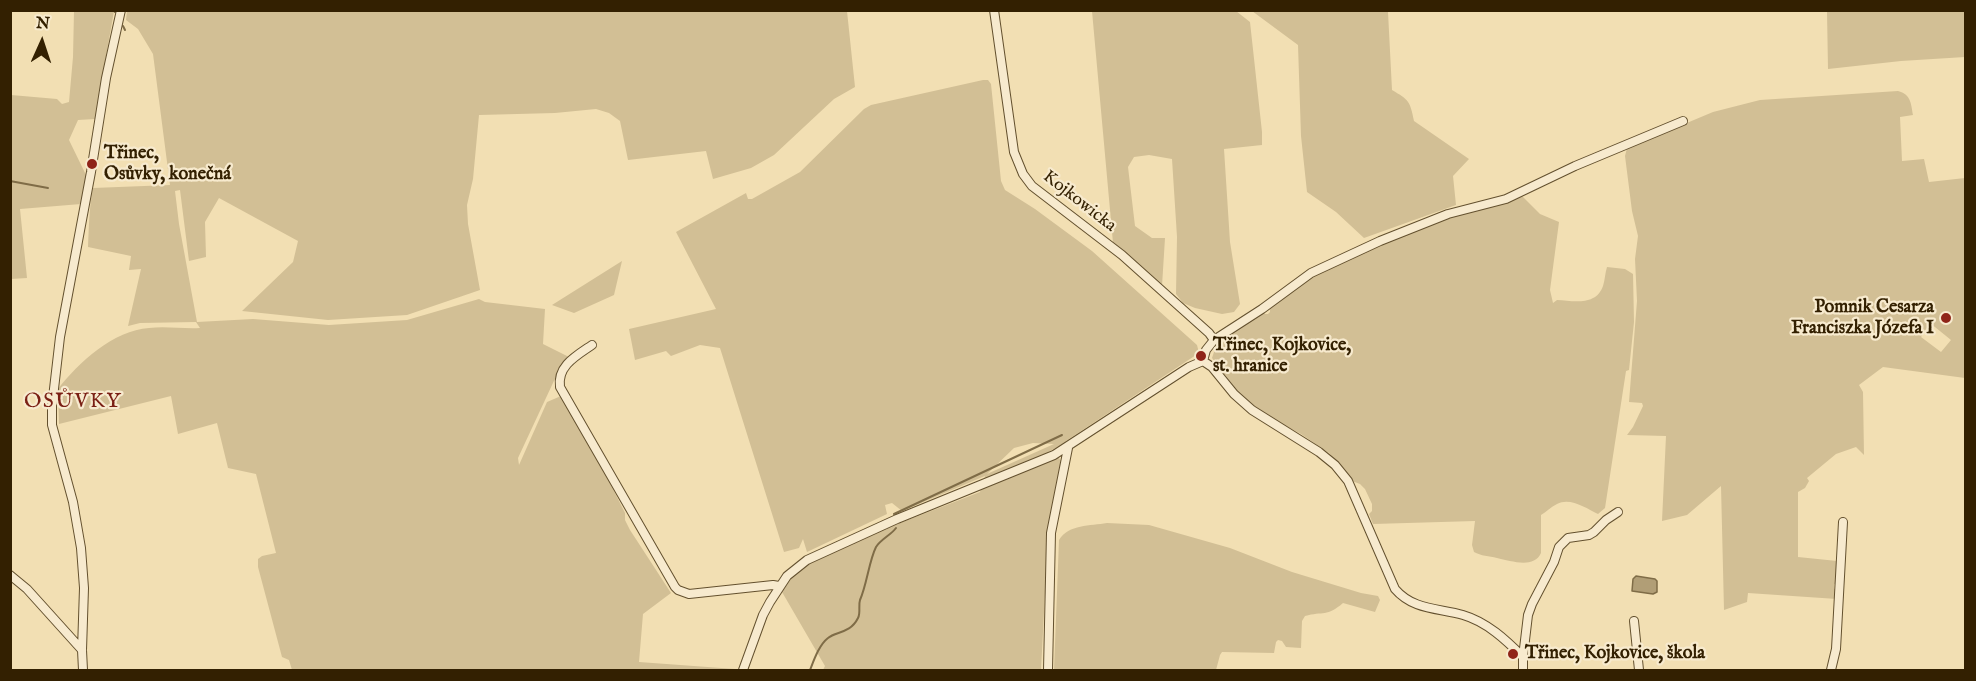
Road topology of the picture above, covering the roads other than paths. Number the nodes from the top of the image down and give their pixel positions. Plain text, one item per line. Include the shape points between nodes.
1 (121, 10) edge
2 (994, 10) edge
3 (1683, 121) dead end
4 (1214, 340) junction
5 (592, 345) dead end
6 (1203, 361) junction
7 (1068, 448) junction
8 (1618, 512) dead end
9 (1844, 522) dead end
10 (10, 575) edge
11 (779, 586) junction
12 (1634, 621) dead end
13 (82, 650) junction
14 (1523, 657) junction
15 (83, 670) edge
16 (743, 670) edge
17 (1048, 670) edge
18 (1523, 670) edge
19 (1639, 670) edge
20 (1831, 670) edge

1 - 13 street via 60,337 52,406 52,425 81,548
2 - 4 street, Kojkowicka via 1014,152 1023,174 1032,186 1122,255
3 - 4 street via 1506,199 1448,214 1311,273
4 - 6 street
5 - 11 street via 568,362 560,376 560,387 675,587 689,594
6 - 7 street
6 - 14 street via 1252,410 1335,465 1348,481 1401,597 1486,625
7 - 11 street via 815,555
7 - 17 street via 1051,533
8 - 14 street via 1594,532 1568,538 1560,547 1528,615
9 - 20 street via 1836,649
10 - 13 street
11 - 16 street via 763,615
12 - 19 street
13 - 15 street
14 - 18 street

